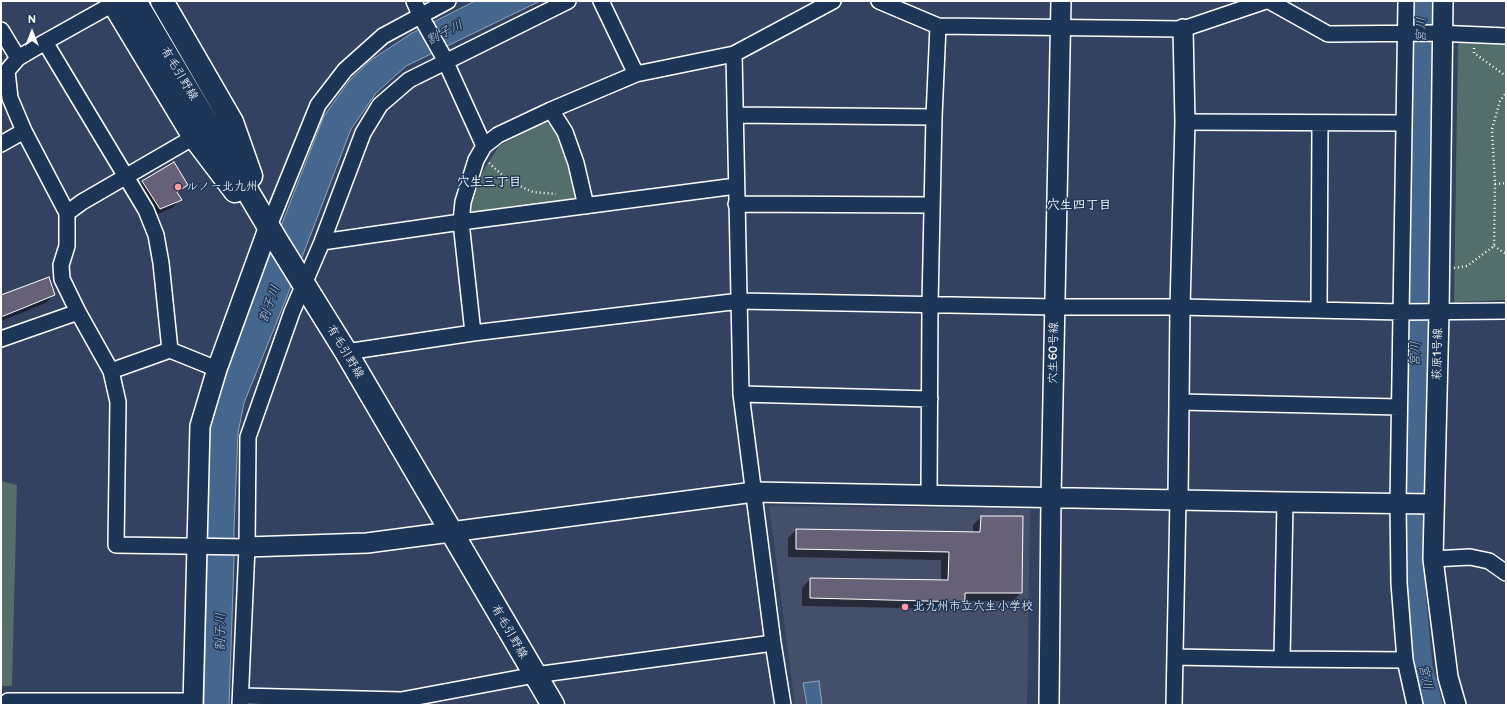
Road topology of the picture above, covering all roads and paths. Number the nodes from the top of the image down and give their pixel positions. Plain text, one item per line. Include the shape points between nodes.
1 (134, 1) edge
2 (162, 1) edge
3 (414, 1) edge
4 (448, 1) edge
5 (568, 1) edge
6 (601, 1) edge
7 (832, 1) edge
8 (880, 1) edge
9 (1061, 1) edge
10 (1266, 1) edge
11 (1269, 1) edge
12 (1406, 1) edge
13 (1443, 1) edge
14 (113, 2) edge
15 (422, 19) junction
16 (938, 26) junction
17 (1061, 28) junction
18 (1, 30) edge
19 (1183, 30) junction
20 (1409, 33) junction
21 (1439, 34) junction
22 (1473, 35) junction
23 (1506, 36) edge
24 (45, 42) junction
25 (734, 54) junction
26 (18, 58) junction
27 (444, 59) junction
28 (636, 74) junction
29 (1506, 76) edge
30 (1506, 92) edge
31 (551, 110) junction
32 (735, 115) junction
33 (934, 117) junction
34 (1184, 122) junction
35 (1404, 123) junction
36 (1320, 124) junction
37 (24, 131) junction
38 (194, 137) junction
39 (1, 144) edge
40 (484, 146) junction
41 (476, 160) junction
42 (126, 176) junction
43 (1506, 183) edge
44 (1495, 184) junction
45 (736, 186) junction
46 (736, 204) junction
47 (932, 205) junction
48 (586, 206) junction
49 (559, 210) junction
50 (67, 213) junction
51 (461, 222) junction
52 (273, 234) junction
53 (322, 242) junction
54 (1494, 246) junction
55 (1506, 254) edge
56 (1439, 271) junction
57 (302, 282) junction
58 (740, 301) junction
59 (930, 304) junction
60 (1055, 307) junction
61 (1180, 307) junction
62 (1319, 310) junction
63 (1506, 310) edge
64 (78, 312) junction
65 (1405, 312) junction
66 (1435, 312) junction
67 (473, 333) junction
68 (1, 339) edge
69 (170, 350) junction
70 (346, 352) junction
71 (217, 369) junction
72 (111, 371) junction
73 (741, 394) junction
74 (930, 399) junction
75 (1180, 402) junction
76 (1399, 407) junction
77 (754, 492) junction
78 (929, 496) junction
79 (1051, 497) junction
80 (1178, 499) junction
81 (1285, 502) junction
82 (1400, 504) junction
83 (1431, 504) junction
84 (451, 532) junction
85 (201, 546) junction
86 (244, 547) junction
87 (1433, 559) junction
88 (1506, 573) edge
89 (773, 643) junction
90 (1175, 657) junction
91 (1282, 659) junction
92 (1405, 660) junction
93 (534, 675) junction
94 (241, 701) edge
95 (401, 702) edge
96 (193, 703) edge
97 (8, 705) edge
98 (553, 705) edge
99 (783, 705) edge
100 (1049, 705) edge
101 (1174, 705) edge
102 (1415, 705) edge
103 (1456, 705) edge

1 - 52 main road, 有毛引野線
2 - 52 main road via 232,122
3 - 15 street
4 - 15 street
5 - 27 street
6 - 28 street
7 - 25 street
8 - 16 street
9 - 17 street, 穴生60号線
10 - 19 street
11 - 20 street via 1328,34
12 - 20 street
13 - 21 street, 萩原1号線
14 - 24 street
14 - 38 main road
15 - 27 street
15 - 52 street via 383,36 345,70 318,105
16 - 17 street
16 - 33 street
17 - 19 street
17 - 60 street, 穴生60号線
18 - 26 street
19 - 34 street
20 - 21 street
20 - 35 street
21 - 22 street
21 - 56 street, 萩原1号線
22 - 23 street
22 - 29 path via 1474,53
24 - 26 street
24 - 42 street
25 - 28 street
25 - 32 street
26 - 37 street via 7,71 10,98
27 - 40 street
27 - 53 street via 409,80 380,105 363,133
28 - 31 street
30 - 44 path via 1500,101 1492,129
31 - 40 street via 498,135
31 - 48 street via 565,132 576,163
32 - 33 street
32 - 45 street
33 - 47 street
34 - 36 street
34 - 61 street
35 - 36 street
35 - 65 street
36 - 62 street
37 - 39 street
37 - 50 street
38 - 42 street
38 - 52 main road via 241,200
40 - 41 street
41 - 49 path via 489,162 510,181 533,192 558,195
41 - 51 street via 463,202
42 - 50 street
42 - 69 street via 146,210 156,235 162,263
43 - 44 path
44 - 54 path
45 - 46 street
45 - 48 street
46 - 47 street
46 - 58 street
47 - 59 street
48 - 49 street
49 - 51 street
50 - 64 street via 67,246 61,265 62,279
51 - 53 street
51 - 67 street
52 - 57 main road, 有毛引野線
52 - 71 street
53 - 57 street
54 - 55 path
54 - 56 path via 1467,266
56 - 66 street, 萩原1号線
57 - 70 main road, 有毛引野線
57 - 86 street via 248,437
58 - 59 street
58 - 67 street
58 - 73 street
59 - 60 street
59 - 74 street
60 - 61 street
60 - 79 street, 穴生60号線
61 - 62 street
61 - 75 street
62 - 65 street
63 - 66 street
64 - 68 street
64 - 72 street
65 - 66 street
65 - 76 street
66 - 83 street, 萩原1号線
67 - 70 street
69 - 71 street
69 - 72 street
70 - 84 main road, 有毛引野線
71 - 85 street via 200,426
72 - 85 street via 118,402 116,545
73 - 74 street
73 - 77 street
74 - 78 street
75 - 76 street
75 - 80 street
76 - 82 street
77 - 78 street
77 - 84 street
77 - 89 street
78 - 79 street
79 - 80 street
79 - 100 street, 穴生60号線
80 - 81 street
80 - 90 street
81 - 82 street
81 - 91 street
82 - 83 street
82 - 92 street via 1398,583
83 - 87 street, 萩原1号線
84 - 86 street via 367,543
84 - 93 main road, 有毛引野線
85 - 86 street
85 - 96 street
86 - 94 street
87 - 88 street via 1470,557 1489,561
87 - 103 street, 萩原1号線 via 1448,677
89 - 93 street
89 - 99 street
90 - 91 street
90 - 101 street
91 - 92 street
92 - 102 street
93 - 95 street
93 - 98 main road, 有毛引野線
94 - 95 street
96 - 97 street via 8,701

